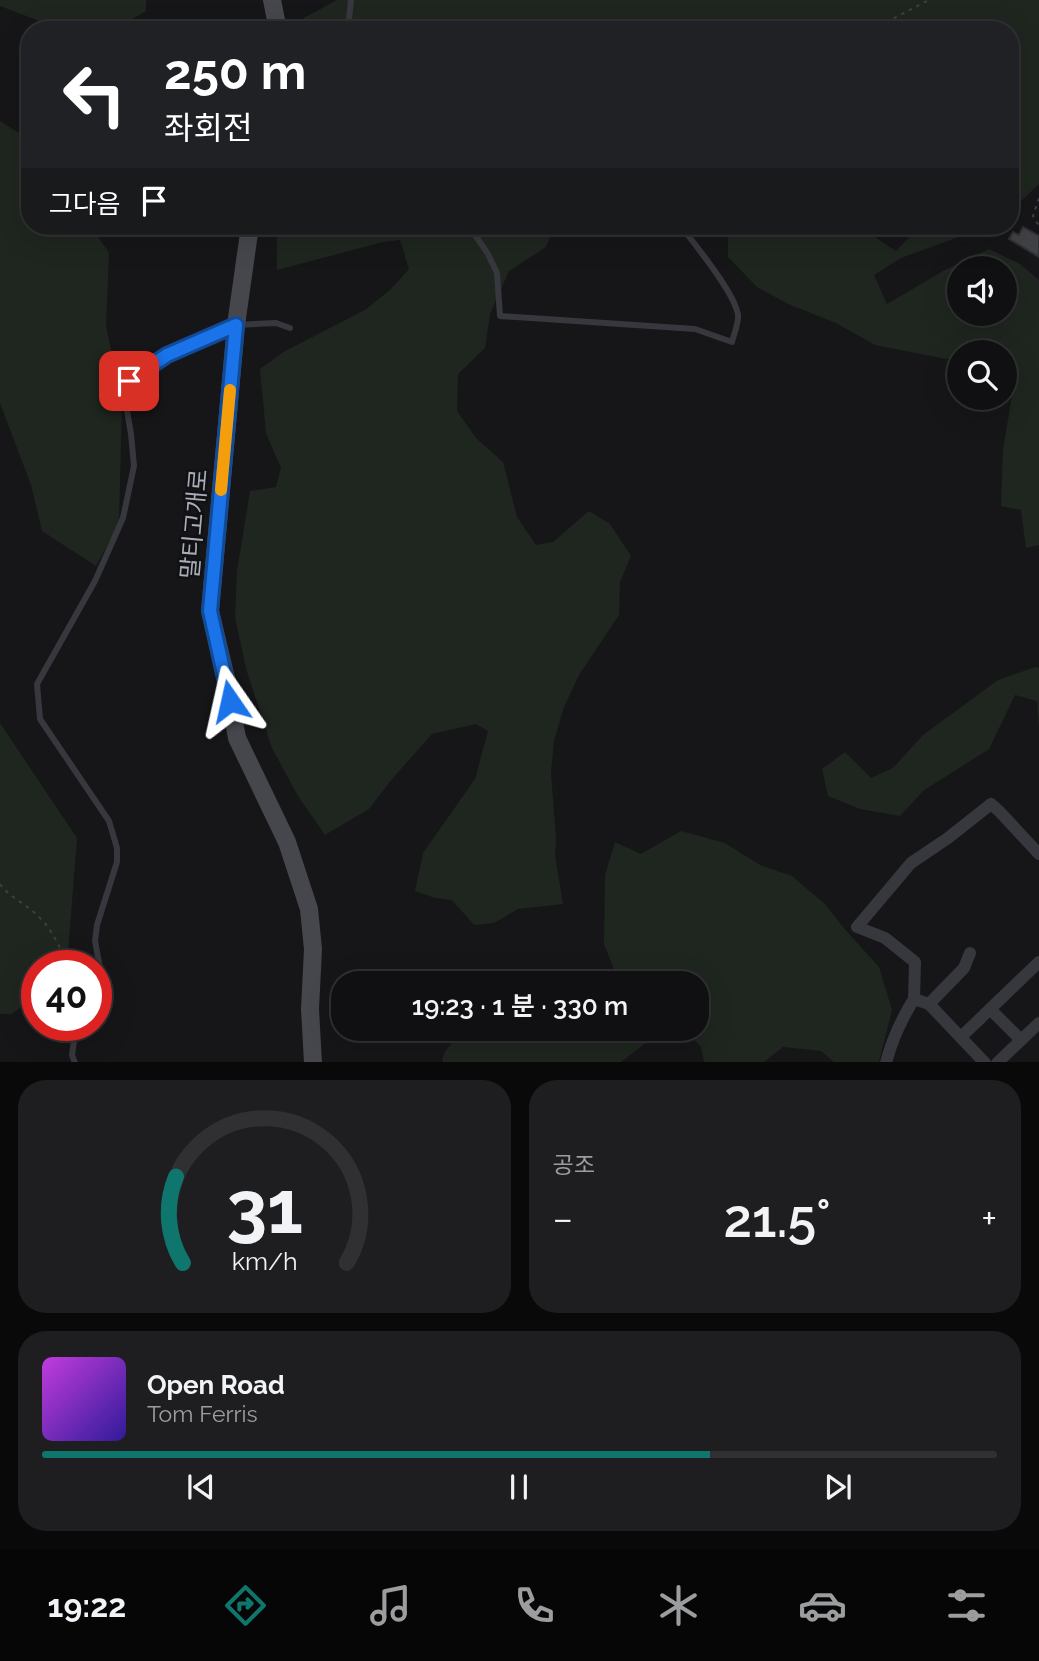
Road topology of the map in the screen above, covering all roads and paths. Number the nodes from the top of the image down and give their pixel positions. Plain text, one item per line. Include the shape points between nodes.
1 (272, 0) edge
2 (351, 0) edge
3 (929, 0) edge
4 (276, 21) edge
5 (349, 21) edge
6 (889, 21) edge
7 (1039, 198) edge
8 (1039, 226) edge
9 (249, 235) edge
10 (475, 235) edge
11 (688, 235) edge
12 (236, 325) junction
13 (290, 328) dead end
14 (1039, 854) edge
15 (0, 884) edge
16 (61, 950) edge
17 (97, 950) edge
18 (970, 953) dead end
19 (1039, 961) edge
20 (914, 999) junction
21 (929, 1004) junction
22 (990, 1009) junction
23 (1039, 1023) edge
24 (961, 1037) junction
25 (1021, 1040) junction
26 (74, 1041) edge
27 (75, 1062) edge
28 (313, 1062) edge
29 (886, 1062) edge
30 (985, 1062) edge
31 (997, 1062) edge

1 - 4 street
2 - 5 lane
3 - 6 path
7 - 8 path via 1033,216
9 - 12 street, 말티고개로
10 - 11 lane via 497,273 500,316 695,329 732,342 738,316 730,296
12 - 13 lane via 276,323
12 - 17 lane via 167,355 123,387 134,466 122,517 95,581 37,684 40,719 109,821 117,848 117,862 97,925
12 - 28 street, 말티고개로 via 210,611 237,738 287,842 309,909
14 - 20 street via 991,804 911,863 857,927 885,938 915,962
15 - 16 path via 38,915
18 - 21 street via 964,968
19 - 22 street
20 - 21 street
20 - 29 street via 891,1042
21 - 24 street
22 - 24 street
22 - 25 street
23 - 25 street
24 - 30 street
25 - 31 street
26 - 27 lane

